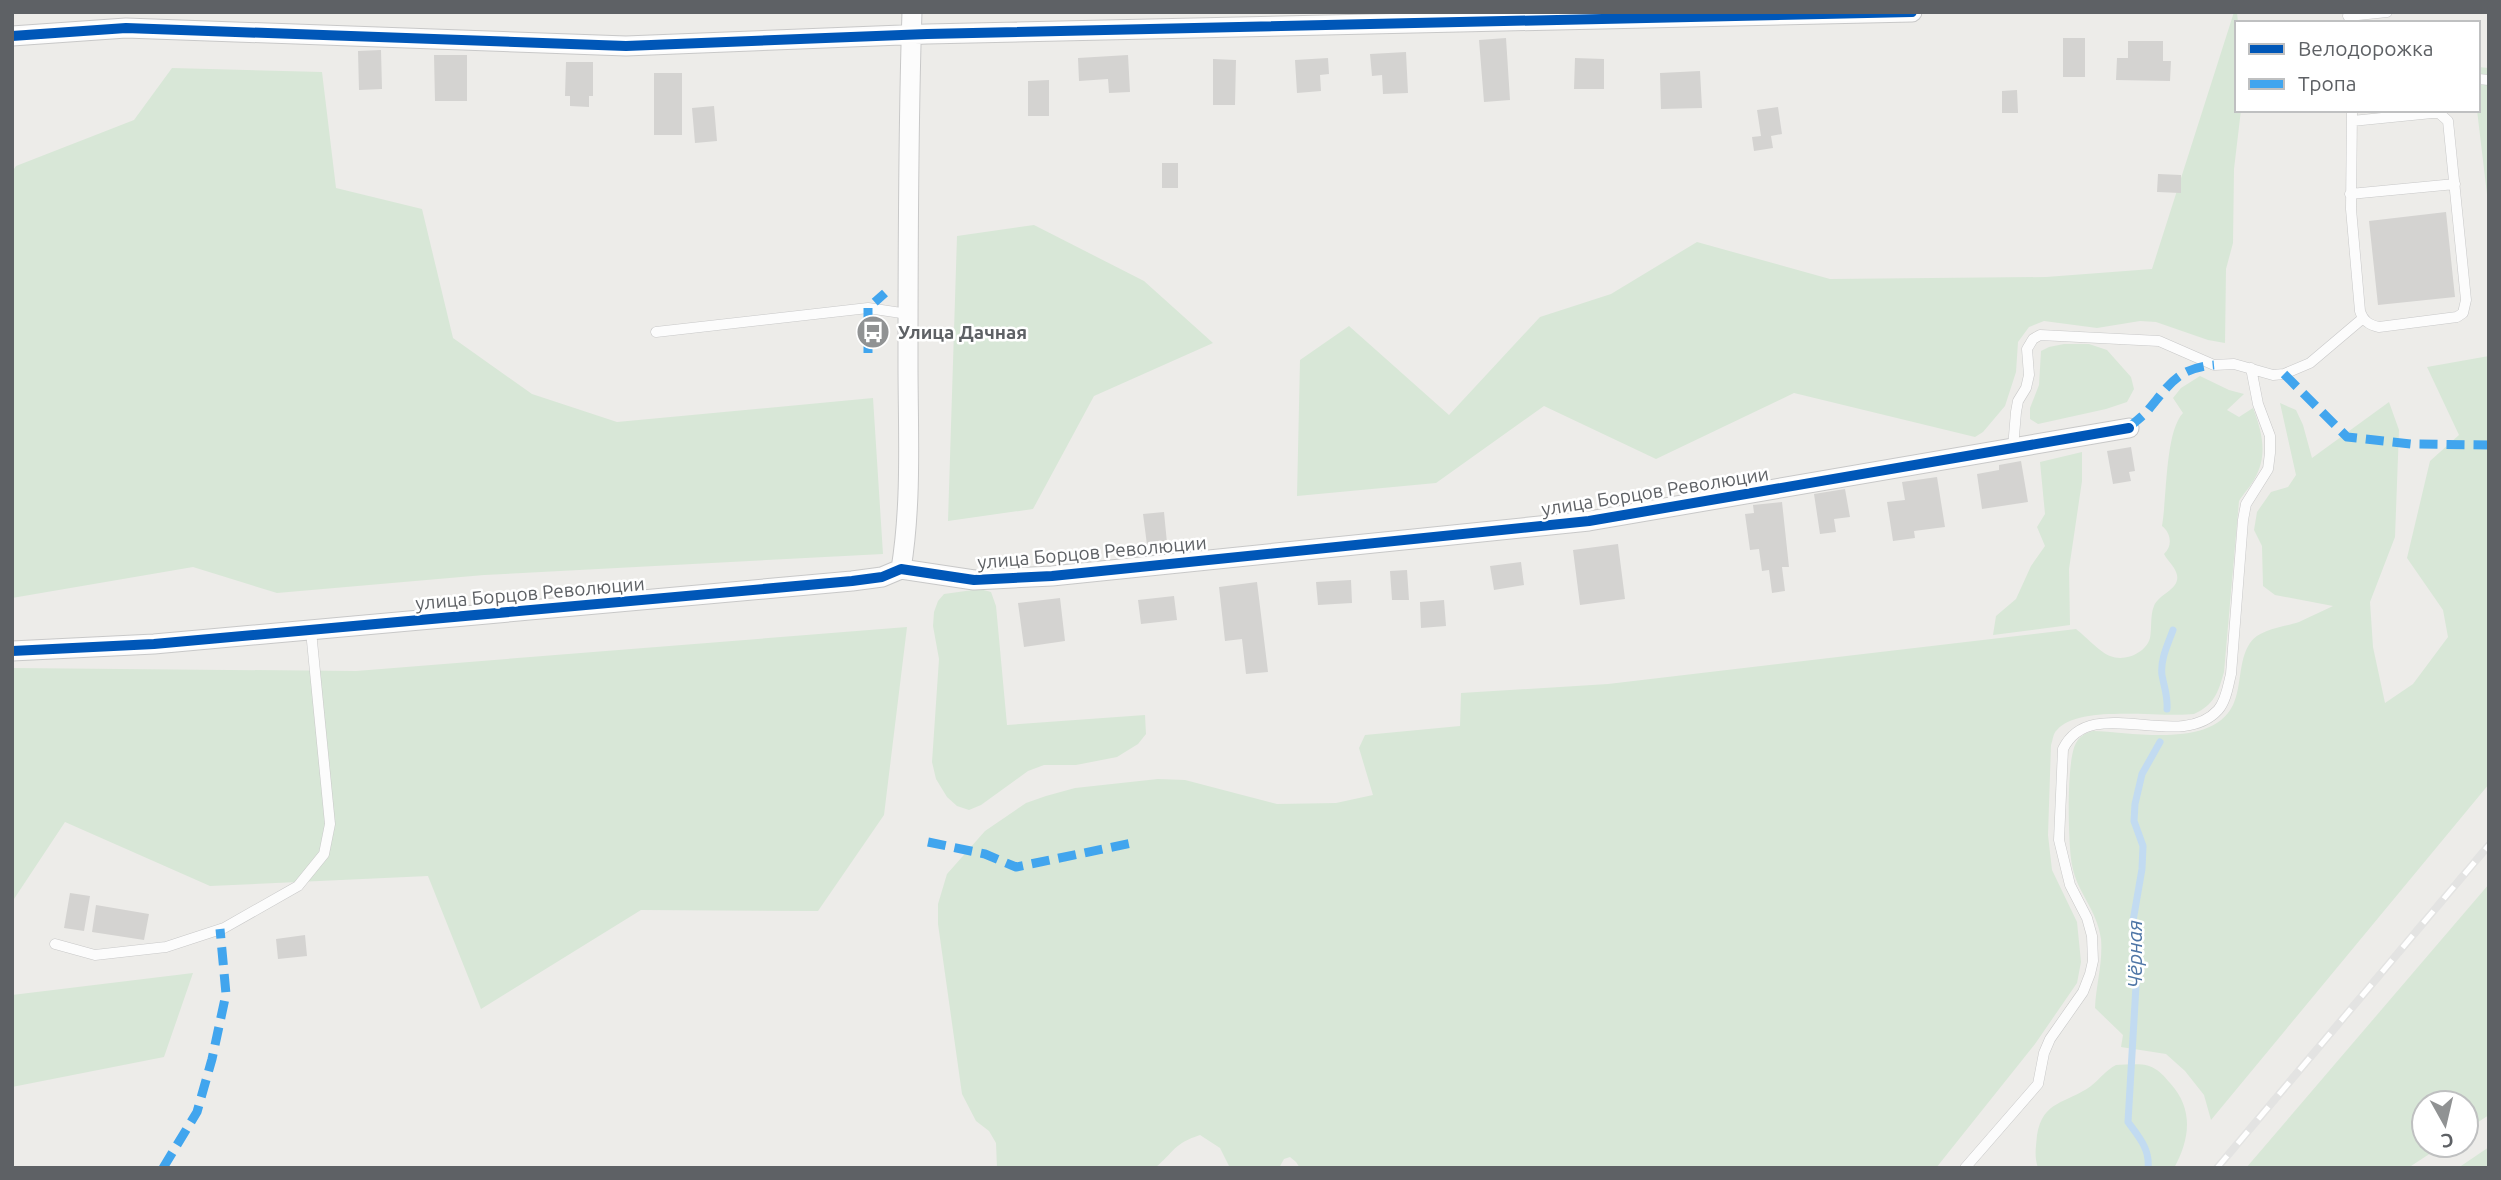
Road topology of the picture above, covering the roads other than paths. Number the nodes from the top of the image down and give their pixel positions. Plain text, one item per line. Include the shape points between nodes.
1 (912, 12) edge
2 (1912, 12) edge
3 (2387, 12) edge
4 (2348, 17) edge
5 (12, 36) edge
6 (911, 36) junction
7 (2352, 116) edge
8 (2455, 184) junction
9 (2350, 194) junction
10 (908, 314) junction
11 (2362, 319) junction
12 (656, 332) dead end
13 (2251, 368) junction
14 (2129, 428) dead end
15 (2013, 449) junction
16 (901, 569) junction
17 (311, 631) junction
18 (12, 651) edge
19 (55, 944) dead end
20 (1965, 1168) edge

1 - 6 street
2 - 6 street
3 - 4 lane
5 - 6 street via 125,28 626,46
6 - 10 street
7 - 8 lane via 2439,113 2450,127
7 - 9 lane
8 - 9 lane
8 - 11 lane via 2466,300 2463,313 2379,327
9 - 11 lane
10 - 12 lane via 868,308
10 - 16 street via 906,543
11 - 13 lane via 2295,371 2273,374
13 - 15 lane via 2214,365 2160,341 2040,335 2027,349 2029,375 2018,401
13 - 20 lane via 2270,436 2270,453 2268,469 2244,512 2226,694 2220,708 2191,725 2092,725 2068,738 2063,749 2059,840 2070,885 2092,936 2090,974 2050,1039 2038,1084
14 - 15 street, улица Борцов Революции
15 - 16 street, улица Борцов Революции via 1589,522 1052,576 974,580
16 - 17 street, улица Борцов Революции via 852,581
17 - 18 street, улица Борцов Революции
17 - 19 lane via 330,824 324,854 298,886 220,929 166,947 95,955

